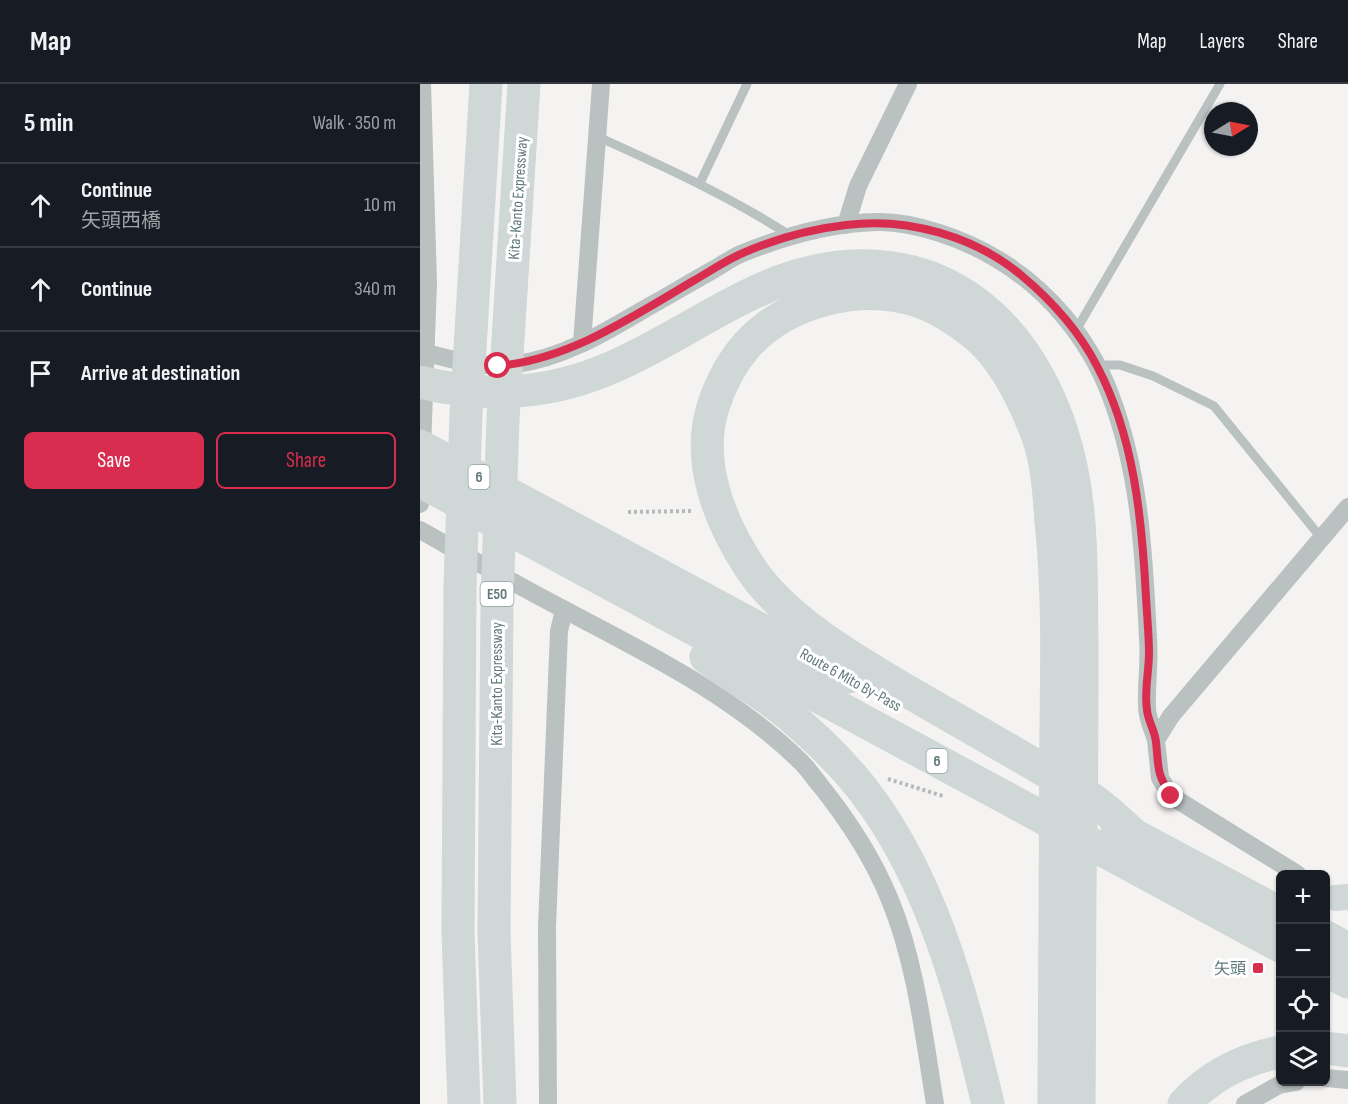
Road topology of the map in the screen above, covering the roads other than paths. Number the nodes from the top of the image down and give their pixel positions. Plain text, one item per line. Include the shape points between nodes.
1 (422, 84) edge
2 (486, 84) edge
3 (524, 84) edge
4 (747, 84) edge
5 (908, 84) edge
6 (1220, 84) edge
7 (601, 85) edge
8 (596, 136) junction
9 (700, 183) junction
10 (846, 225) junction
11 (791, 236) junction
12 (1075, 332) junction
13 (582, 344) junction
14 (420, 351) edge
15 (1097, 365) junction
16 (541, 374) junction
17 (420, 382) edge
18 (420, 446) edge
19 (420, 481) edge
20 (420, 504) edge
21 (1348, 507) edge
22 (420, 530) edge
23 (1322, 539) junction
24 (594, 575) junction
25 (564, 610) junction
26 (1156, 740) junction
27 (1069, 752) junction
28 (1137, 838) junction
29 (1291, 870) edge
30 (1067, 873) junction
31 (1276, 910) edge
32 (1330, 939) edge
33 (1276, 943) edge
34 (1348, 949) edge
35 (1330, 972) edge
36 (1348, 982) edge
37 (1330, 1049) edge
38 (1348, 1051) edge
39 (1276, 1053) edge
40 (1330, 1078) edge
41 (1348, 1080) edge
42 (1277, 1086) edge
43 (464, 1104) edge
44 (500, 1104) edge
45 (548, 1104) edge
46 (935, 1104) edge
47 (988, 1104) edge
48 (1054, 1104) edge
49 (1079, 1104) edge
50 (1184, 1104) edge
51 (1245, 1104) edge

1 - 20 street via 428,283
2 - 43 highway, E50 via 460,586 458,933
3 - 44 highway, Kita-Kanto Expressway / E50 via 503,419 497,603 494,932
4 - 9 lane
5 - 10 street via 858,186
6 - 12 lane
7 - 8 street
8 - 9 lane
8 - 13 street
9 - 11 lane
10 - 11 street
10 - 12 street via 880,222 910,227 945,234 979,248 1012,267 1043,293
11 - 13 street via 741,254
12 - 15 street
13 - 16 street
14 - 16 street via 450,360
15 - 23 lane via 1120,365 1153,376 1214,406
15 - 26 street via 1121,425 1139,505 1149,652 1147,710
16 - 17 highway via 513,393 474,393
16 - 27 highway via 577,380 615,366 751,293 840,266 869,265 929,277 982,307 1024,352 1041,381 1066,444 1074,483 1081,566
18 - 28 highway, Route 6 Mito By-Pass / 6
19 - 24 highway, Route 6 Mito By-Pass / 6
21 - 23 street
22 - 25 street
23 - 26 street via 1171,716
24 - 33 highway, Route 6 Mito By-Pass / 6
24 - 47 highway via 777,705 857,783 893,834 939,935
25 - 45 street via 559,631 548,927
25 - 46 street via 649,653 723,699 800,761 843,813 891,901 906,951
26 - 29 street via 1160,778 1171,796
27 - 28 highway via 1049,495 1039,440 1022,397 1003,366 980,339 950,316 919,301 888,294 831,298 772,323 732,364 713,408 708,436 708,463 725,524 752,572 826,640 867,668 1094,800
27 - 30 highway
28 - 31 highway, Route 6 Mito By-Pass / 6
30 - 48 highway
30 - 49 highway
32 - 34 highway
35 - 36 highway
37 - 38 highway
39 - 50 highway via 1237,1065
40 - 41 street
42 - 51 street

